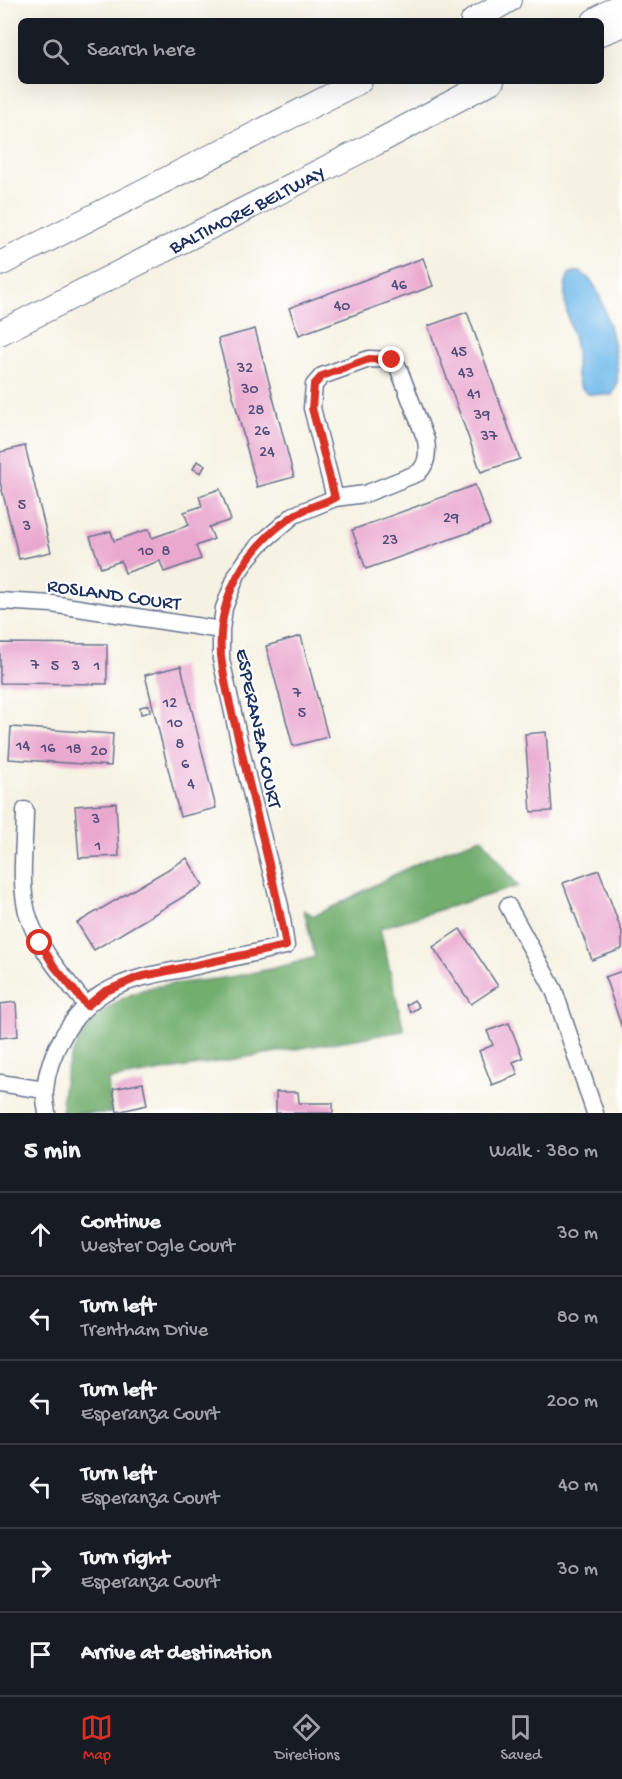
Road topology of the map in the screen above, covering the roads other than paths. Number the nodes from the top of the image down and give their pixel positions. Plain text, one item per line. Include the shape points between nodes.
1 (509, 0) edge
2 (622, 4) edge
3 (477, 18) edge
4 (599, 18) edge
5 (622, 25) edge
6 (604, 32) edge
7 (354, 84) edge
8 (486, 84) edge
9 (0, 264) edge
10 (0, 333) edge
11 (335, 498) junction
12 (0, 601) edge
13 (221, 630) junction
14 (25, 810) dead end
15 (508, 906) dead end
16 (87, 1006) junction
17 (0, 1083) edge
18 (44, 1090) junction
19 (47, 1113) edge
20 (595, 1113) edge

1 - 3 highway
2 - 4 highway
5 - 6 highway
7 - 9 highway
8 - 10 highway, BALTIMORE BELTWAY
11 - 11 street, ESPERANZA COURT via 365,494 423,468 428,451 426,440 399,367 392,360 369,359 322,376 314,385 312,408
11 - 13 street, ESPERANZA COURT via 294,515 260,544 237,574 224,608
12 - 13 street, ROSLAND COURT via 64,606
13 - 16 street, ESPERANZA COURT via 221,658 286,946 139,977 104,992
14 - 16 street via 27,911 54,966
15 - 20 street via 554,990
16 - 18 street via 57,1047
17 - 18 street
18 - 19 street

